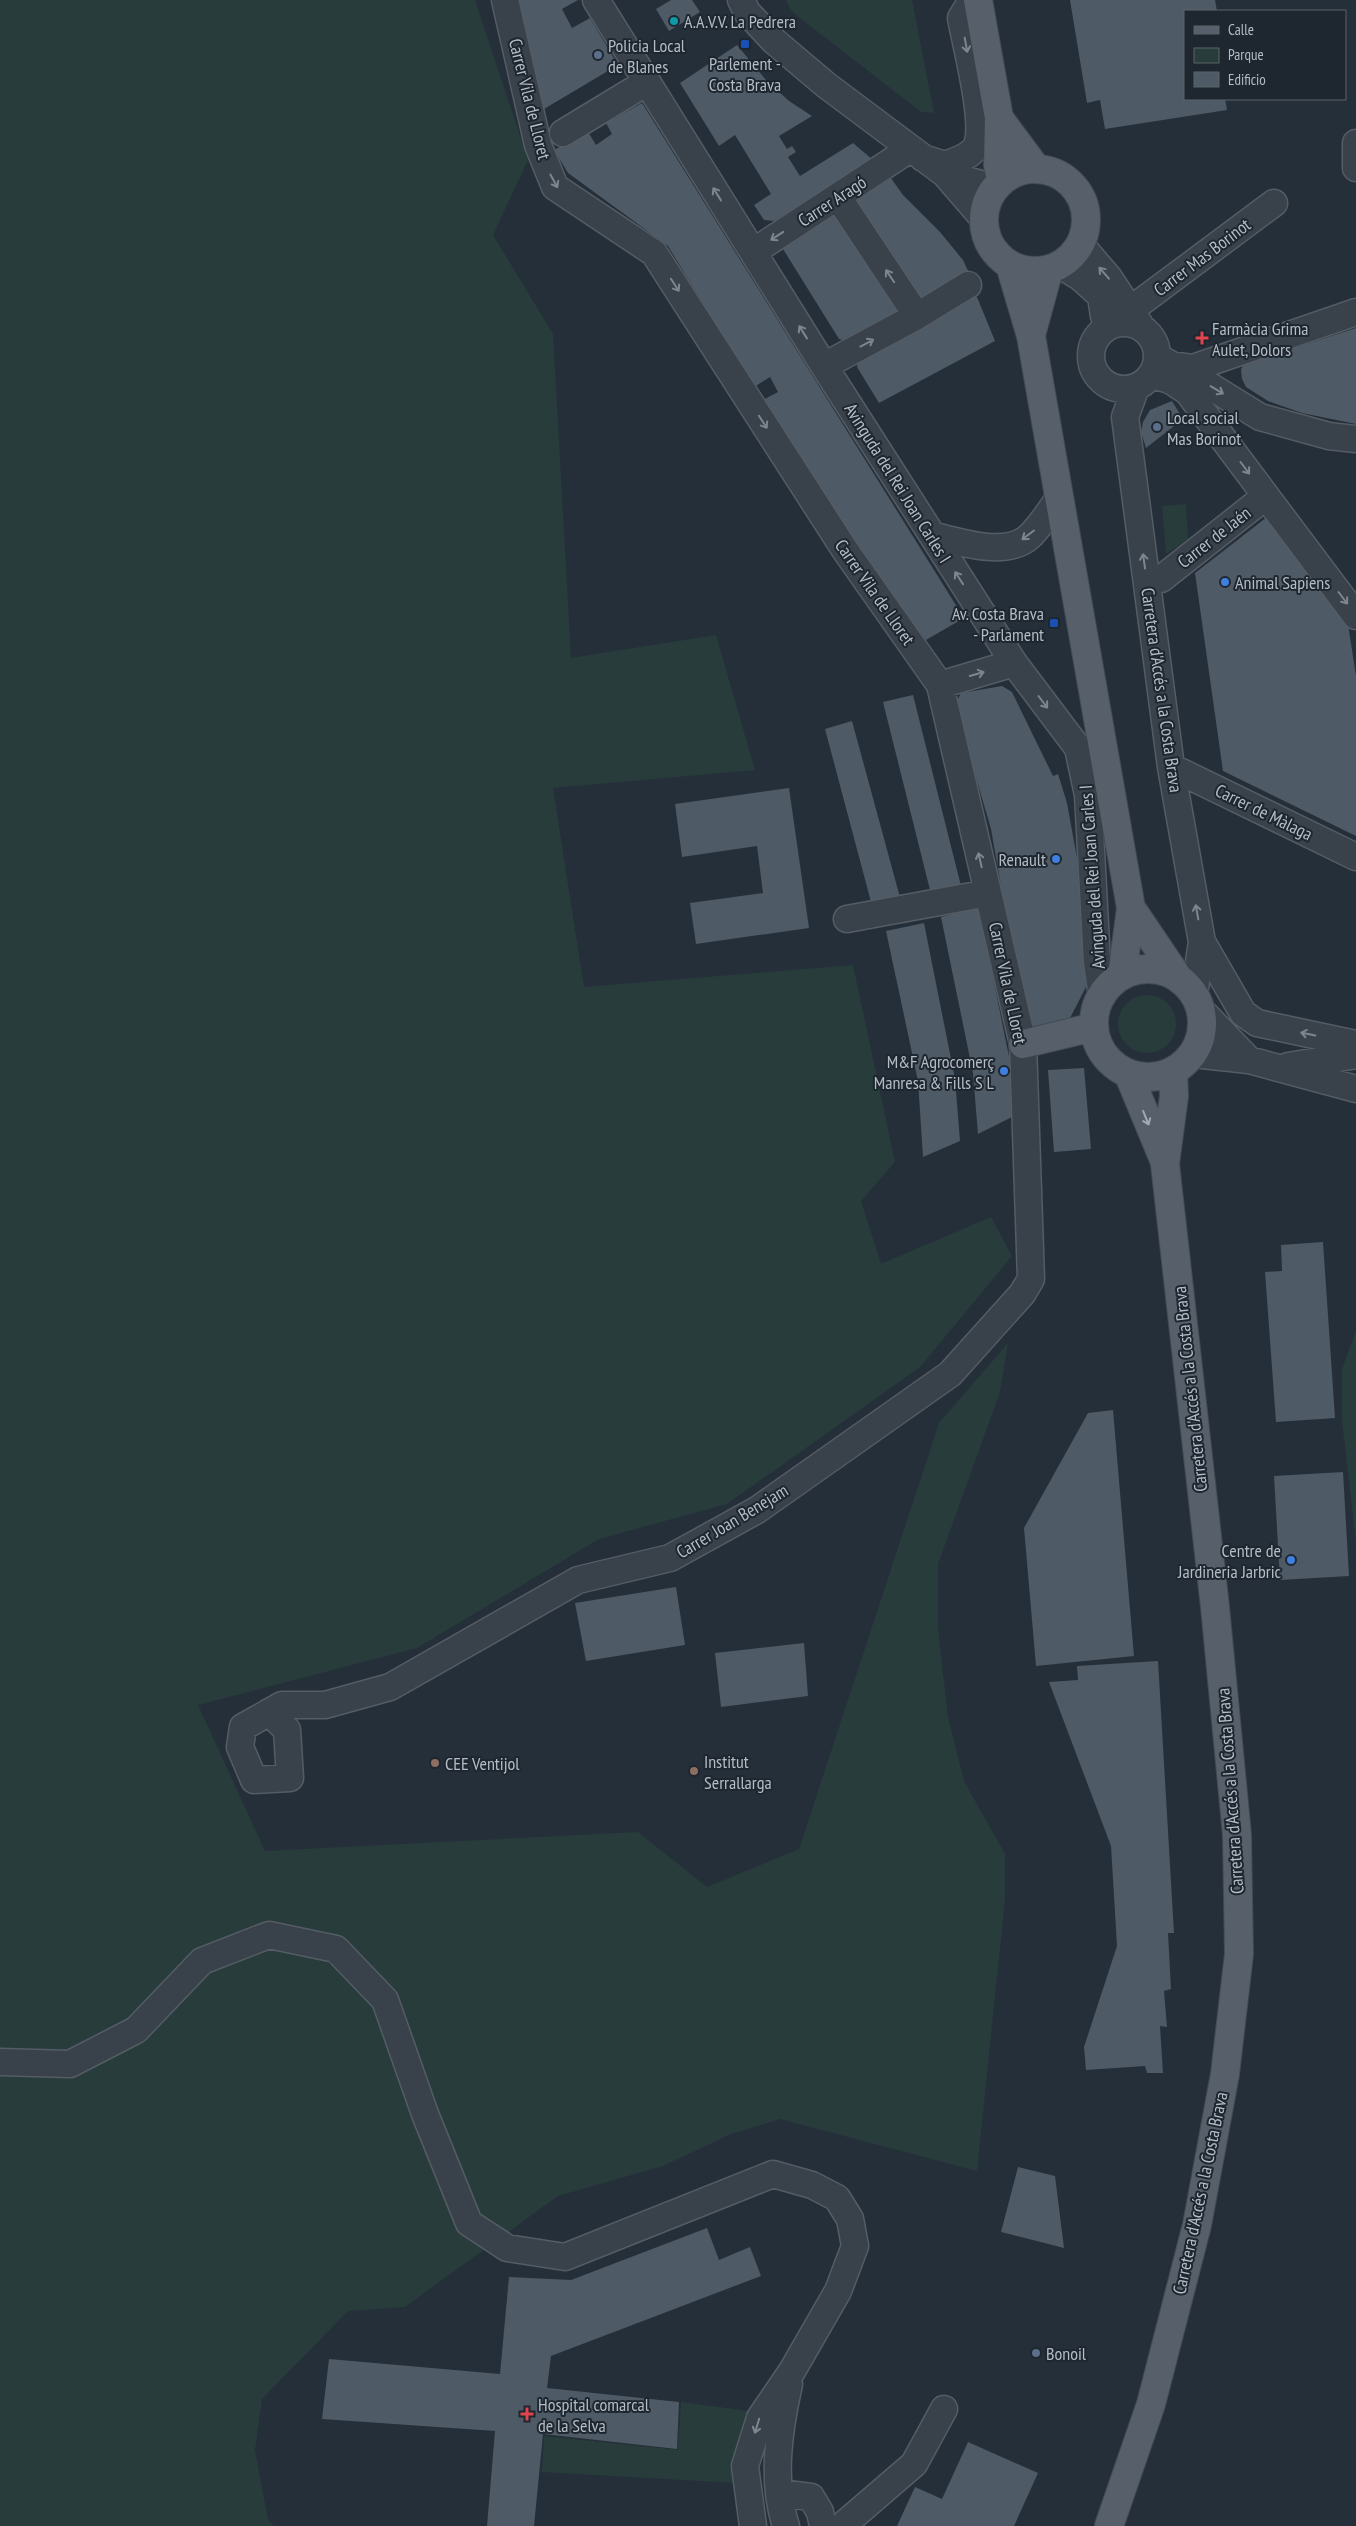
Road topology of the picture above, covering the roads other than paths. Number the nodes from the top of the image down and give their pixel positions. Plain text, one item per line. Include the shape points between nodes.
1 (505, 0) edge
2 (596, 0) edge
3 (742, 0) edge
4 (972, 0) edge
5 (978, 0) edge
6 (647, 82) junction
7 (999, 118) junction
8 (563, 133) dead end
9 (1356, 143) edge
10 (915, 153) junction
11 (1036, 168) junction
12 (1356, 168) edge
13 (945, 174) junction
14 (998, 185) junction
15 (838, 197) junction
16 (1274, 203) dead end
17 (984, 218) junction
18 (1080, 244) junction
19 (753, 252) junction
20 (1010, 265) junction
21 (1054, 267) junction
22 (968, 286) dead end
23 (1356, 312) edge
24 (916, 316) junction
25 (1126, 321) junction
26 (1031, 336) junction
27 (824, 366) junction
28 (1154, 375) junction
29 (1356, 438) edge
30 (1266, 496) junction
31 (1059, 498) junction
32 (932, 536) junction
33 (1161, 579) dead end
34 (1356, 616) edge
35 (1014, 663) junction
36 (940, 685) junction
37 (1171, 767) junction
38 (1356, 857) edge
39 (988, 893) junction
40 (1130, 908) junction
41 (846, 919) dead end
42 (1202, 942) junction
43 (1122, 976) junction
44 (1191, 994) junction
45 (1102, 996) junction
46 (1094, 1027) junction
47 (1023, 1044) junction
48 (1356, 1044) edge
49 (1356, 1055) edge
50 (1250, 1060) junction
51 (1183, 1062) junction
52 (1281, 1068) junction
53 (1128, 1073) junction
54 (1356, 1089) edge
55 (1165, 1164) junction
56 (1031, 1279) joint
57 (269, 1712) dead end
58 (0, 2062) edge
59 (792, 2371) junction
60 (944, 2409) dead end
61 (779, 2493) junction
62 (753, 2526) edge
63 (786, 2526) edge
64 (822, 2526) edge
65 (842, 2526) edge
66 (1109, 2526) edge

1 -> 36 street, Carrer Vila de Lloret via 538,145 555,187 654,253 844,550
2 - 6 street, Avinguda del Rei Joan Carles I
3 - 10 street via 747,12 774,41
4 -> 10 street via 961,18 980,123 977,146 963,159 945,165
5 - 7 main road
6 - 8 street
19 -> 6 street, Avinguda del Rei Joan Carles I
7 - 11 main road
7 - 14 main road
9 - 12 street
10 - 13 street
10 - 15 street, Carrer Aragó
11 - 14 main road via 1015,172
11 - 18 main road via 1065,178 1081,196 1086,220
13 - 14 street
13 - 17 street
14 - 17 main road via 987,200
15 -> 19 street, Carrer Aragó
24 -> 15 street
16 - 25 street, Carrer Mas Borinot
17 - 20 main road via 986,237 992,249
18 - 21 main road via 1072,255
25 -> 18 street via 1109,278
27 -> 19 street, Avinguda del Rei Joan Carles I
20 - 21 main road via 1034,271
20 - 26 main road
21 - 25 street via 1080,276 1101,296 1104,316
21 - 26 main road
22 - 24 street
23 - 28 street via 1193,368 1172,365
27 -> 24 street
25 - 28 street via 1154,340
25 - 28 street via 1094,340 1091,360 1099,378 1116,388
26 - 31 main road
27 - 32 street, Avinguda del Rei Joan Carles I
28 -> 29 street via 1210,386 1260,416 1329,436
28 -> 30 street via 1188,392
37 -> 28 street, Carretera d'Accés a la Costa Brava via 1125,417
30 - 33 street, Carrer de Jaén
30 -> 34 street
31 -> 32 street via 1029,538 1003,548 979,547
31 - 40 main road
35 -> 32 street, Avinguda del Rei Joan Carles I
36 -> 35 street
35 -> 45 street, Avinguda del Rei Joan Carles I via 1078,748 1088,795 1097,962
39 -> 36 street, Carrer Vila de Lloret
37 - 38 street, Carrer de Màlaga
42 -> 37 street, Carretera d'Accés a la Costa Brava
39 - 41 street
39 - 47 street, Carrer Vila de Lloret
40 - 43 main road
40 - 44 main road
42 - 44 street, Carretera d'Accés a la Costa Brava
48 -> 42 street via 1257,1023 1243,1012
43 - 44 main road via 1138,970 1154,970
43 - 45 main road
44 - 50 street
44 - 51 main road via 1202,1029
45 - 46 main road
46 - 47 main road
46 - 53 main road via 1104,1054 1115,1066
47 - 56 street, Carrer Vila de Lloret
49 - 52 street
50 - 51 street
50 - 52 street
51 - 53 main road via 1160,1076
51 - 55 main road, Carretera d'Accés a la Costa Brava via 1174,1096
52 - 54 street
53 -> 55 main road, Carretera d'Accés a la Costa Brava
55 - 66 main road, Carretera d'Accés a la Costa Brava via 1236,1825 1239,1954 1226,2074 1197,2225 1152,2404
56 - 57 street, Carrer Joan Benejam via 1022,1294 950,1374 757,1510 670,1558 578,1580 390,1687 325,1705 282,1705
58 - 59 street via 70,2064 136,2030 202,1961 269,1935 336,1949 385,2000 425,2114 469,2223 507,2248 565,2256 773,2174 812,2185 837,2198 850,2219 856,2246 838,2291
59 - 61 street via 781,2423
59 -> 62 street via 760,2418 744,2466
60 - 65 street via 914,2464
61 - 63 street
61 - 64 street via 811,2497 820,2512

